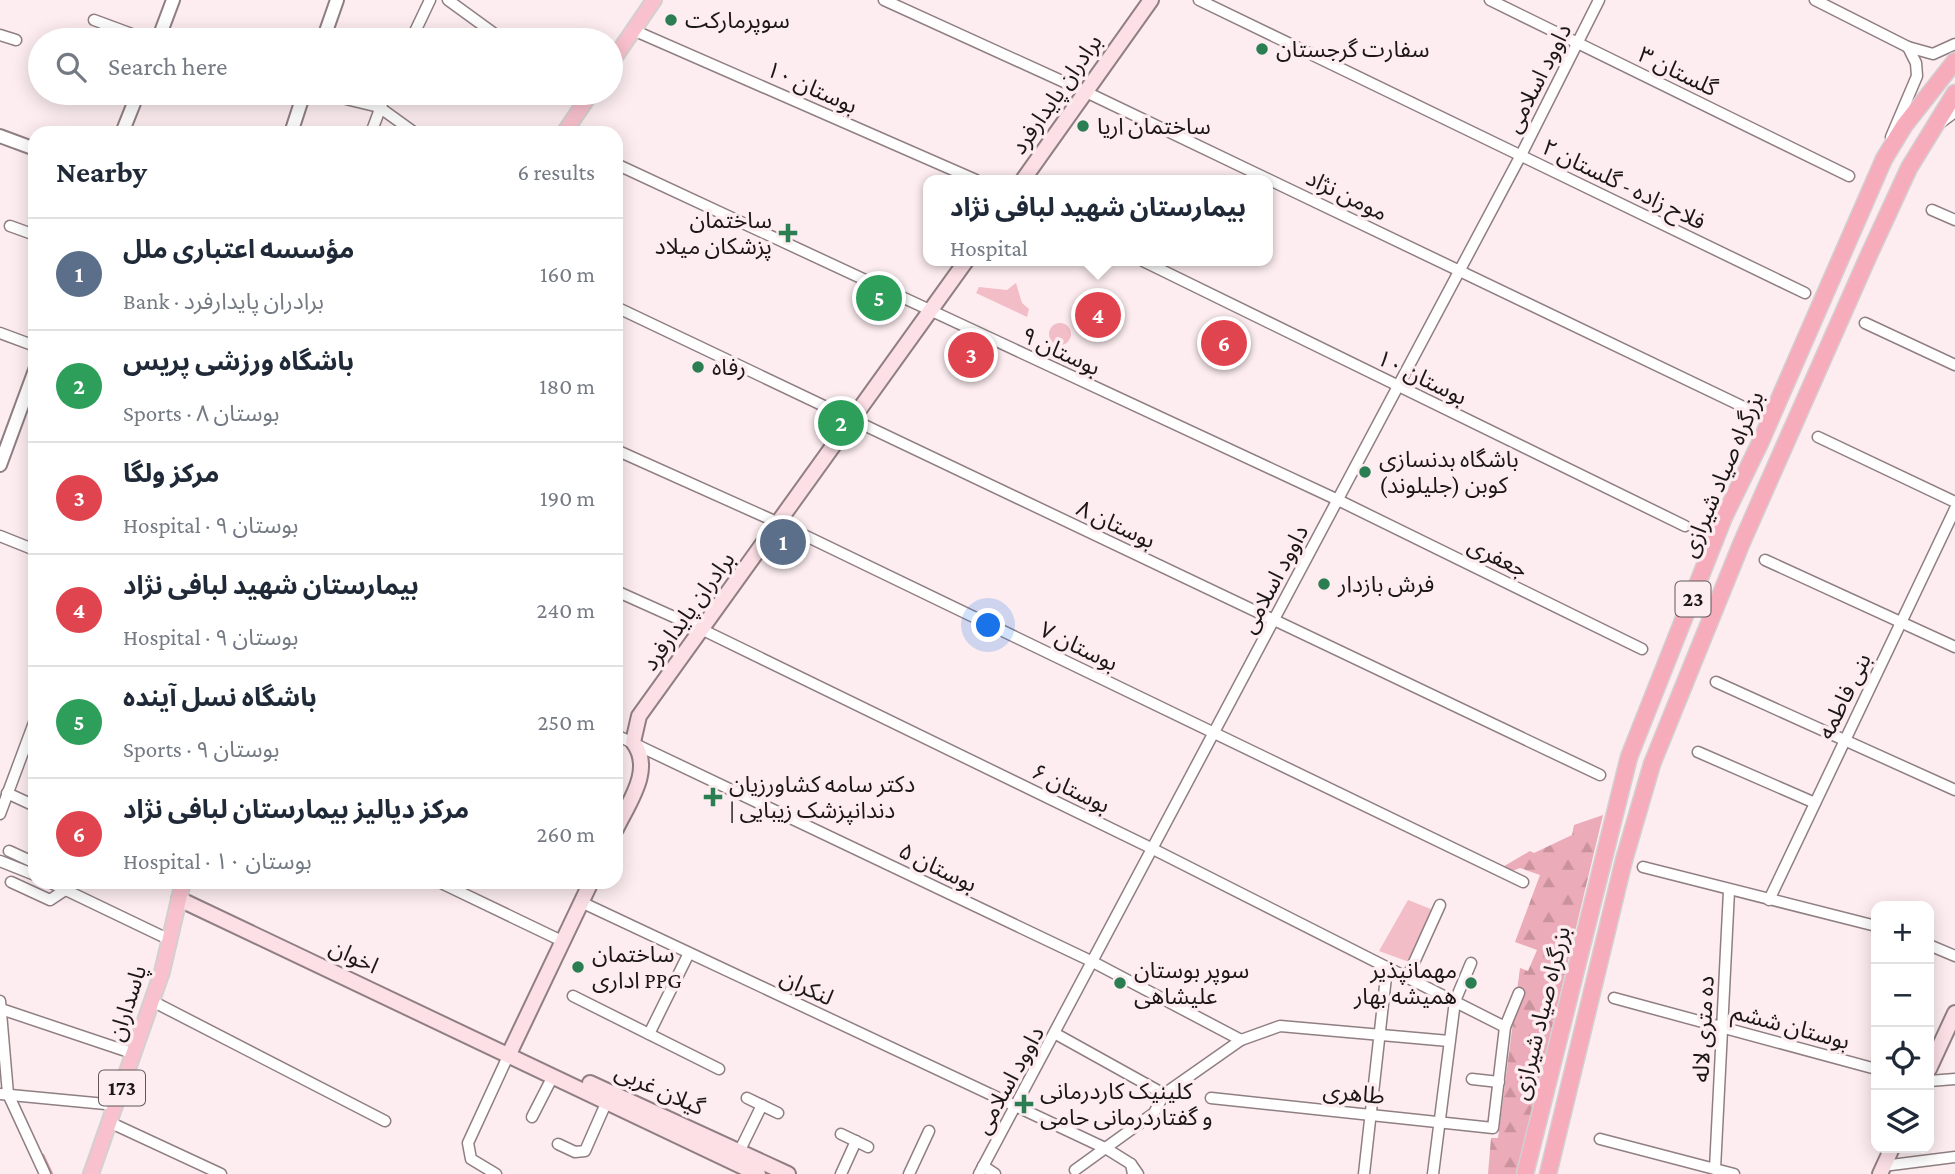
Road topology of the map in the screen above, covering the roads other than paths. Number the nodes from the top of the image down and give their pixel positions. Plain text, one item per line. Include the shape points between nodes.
1 (173, 0) edge
2 (337, 0) edge
3 (430, 0) edge
4 (448, 0) edge
5 (654, 0) edge
6 (884, 0) edge
7 (1151, 0) edge
8 (1199, 0) edge
9 (1490, 0) edge
10 (1599, 0) edge
11 (1815, 0) edge
12 (94, 20) dead end
13 (116, 28) edge
14 (162, 28) edge
15 (327, 28) edge
16 (417, 28) edge
17 (486, 28) edge
18 (633, 30) junction
19 (0, 35) edge
20 (16, 40) dead end
21 (1577, 43) junction
22 (1955, 44) edge
23 (623, 45) edge
24 (1908, 47) junction
25 (1955, 61) edge
26 (1086, 92) junction
27 (1955, 93) edge
28 (133, 105) edge
29 (297, 105) edge
30 (371, 105) edge
31 (579, 105) edge
32 (379, 107) junction
33 (1955, 112) edge
34 (125, 126) edge
35 (293, 126) edge
36 (373, 126) edge
37 (405, 126) edge
38 (568, 126) edge
39 (1934, 127) junction
40 (0, 136) edge
41 (28, 146) edge
42 (1521, 155) junction
43 (1884, 159) junction
44 (623, 167) edge
45 (965, 175) edge
46 (1027, 175) edge
47 (1259, 175) edge
48 (1849, 176) dead end
49 (1273, 182) edge
50 (1932, 210) dead end
51 (1955, 220) edge
52 (10, 226) dead end
53 (28, 232) edge
54 (962, 266) edge
55 (1153, 266) edge
56 (1460, 271) junction
57 (1805, 293) dead end
58 (623, 310) edge
59 (929, 312) junction
60 (1865, 323) dead end
61 (0, 333) edge
62 (28, 343) edge
63 (1955, 365) edge
64 (1398, 387) junction
65 (28, 389) edge
66 (1752, 411) dead end
67 (852, 420) junction
68 (1818, 437) dead end
69 (623, 453) edge
70 (0, 466) edge
71 (1338, 500) junction
72 (1955, 502) edge
73 (1955, 509) edge
74 (779, 523) junction
75 (1685, 526) dead end
76 (0, 536) edge
77 (28, 547) edge
78 (1765, 560) dead end
79 (623, 594) edge
80 (1275, 620) junction
81 (1901, 622) junction
82 (703, 630) junction
83 (1955, 647) edge
84 (1642, 649) dead end
85 (1716, 682) dead end
86 (1215, 733) junction
87 (623, 737) edge
88 (28, 739) edge
89 (1845, 740) junction
90 (633, 742) junction
91 (1698, 752) dead end
92 (1601, 775) dead end
93 (1955, 790) edge
94 (8, 793) junction
95 (28, 803) edge
96 (1815, 803) junction
97 (623, 809) edge
98 (0, 814) edge
99 (1151, 848) junction
100 (9, 851) dead end
101 (28, 860) edge
102 (0, 861) edge
103 (1643, 867) dead end
104 (28, 872) edge
105 (11, 882) dead end
106 (1523, 882) dead end
107 (61, 889) edge
108 (70, 889) edge
109 (181, 889) edge
110 (454, 889) edge
111 (587, 889) edge
112 (1729, 891) junction
113 (179, 899) junction
114 (1769, 900) junction
115 (581, 902) junction
116 (1440, 905) dead end
117 (1871, 925) edge
118 (170, 940) junction
119 (562, 941) junction
120 (1934, 947) edge
121 (689, 953) junction
122 (1955, 956) edge
123 (1093, 962) junction
124 (1471, 963) dead end
125 (1387, 968) junction
126 (1407, 978) junction
127 (1518, 993) dead end
128 (573, 996) dead end
129 (1614, 998) dead end
130 (0, 1001) edge
131 (152, 1001) junction
132 (1455, 1001) junction
133 (1, 1009) edge
134 (1955, 1013) edge
135 (1505, 1027) junction
136 (1722, 1027) junction
137 (649, 1034) junction
138 (1056, 1034) junction
139 (1379, 1034) junction
140 (1241, 1040) junction
141 (1450, 1041) junction
142 (510, 1051) junction
143 (135, 1055) junction
144 (1934, 1058) edge
145 (1871, 1068) edge
146 (719, 1069) dead end
147 (553, 1076) junction
148 (1472, 1079) dead end
149 (1955, 1079) edge
150 (1934, 1081) edge
151 (1499, 1082) junction
152 (4, 1094) edge
153 (1164, 1094) junction
154 (747, 1098) dead end
155 (1211, 1098) dead end
156 (607, 1101) junction
157 (116, 1105) junction
158 (762, 1105) junction
159 (1017, 1106) junction
160 (778, 1113) dead end
161 (1371, 1113) junction
162 (532, 1117) dead end
163 (385, 1121) dead end
164 (109, 1122) junction
165 (1439, 1122) junction
166 (929, 1131) dead end
167 (841, 1134) dead end
168 (1600, 1139) dead end
169 (856, 1141) junction
170 (558, 1144) dead end
171 (869, 1147) dead end
172 (1107, 1149) junction
173 (1890, 1153) edge
174 (1955, 1157) edge
175 (743, 1161) edge
176 (1715, 1169) junction
177 (981, 1170) edge
178 (1075, 1170) dead end
179 (1881, 1170) edge
180 (763, 1171) edge
181 (1134, 1171) edge
182 (93, 1173) edge
183 (45, 1174) edge
184 (221, 1174) edge
185 (496, 1174) edge
186 (788, 1174) edge
187 (841, 1174) edge
188 (909, 1174) edge
189 (995, 1174) edge
190 (1364, 1174) edge
191 (1433, 1174) edge
192 (1525, 1174) edge
193 (1548, 1174) edge
194 (1734, 1174) edge

1 - 14 street
2 - 15 street
3 - 16 street
4 - 17 street
5 - 18 main road
6 - 26 street, مومن نژاد
7 - 26 main road, برادران پایدارفرد
8 - 42 street, فلاح زاده - گلستان ۲
9 - 21 street, گلستان ۳
10 - 21 street, داوود اسلامی
11 - 24 street
12 - 13 street
18 - 23 main road
18 - 45 street, بوستان ۱۰
19 - 20 street
21 - 42 street, داوود اسلامی
21 - 48 street, گلستان ۳
22 - 24 street via 1933,54
24 - 43 street via 1917,76
25 - 43 highway, بزرگراه صیاد شیرازی / 23 via 1903,126
26 - 46 main road, برادران پایدارفرد
26 - 47 street, مومن نژاد
27 - 39 highway, بزرگراه صیاد شیرازی / 23
28 - 34 street
29 - 35 street
30 - 32 street
31 - 38 main road
32 - 36 street
32 - 37 street
33 - 39 street
39 - 193 highway, بزرگراه صیاد شیرازی / 23 via 1909,168 1783,448 1652,764 1624,860
40 - 41 street
42 - 56 street, داوود اسلامی
42 - 57 street, فلاح زاده - گلستان ۲
43 - 192 highway, بزرگراه صیاد شیرازی / 23 via 1724,517 1629,757
44 - 59 street, بوستان ۹
49 - 56 street, مومن نژاد
50 - 51 street
52 - 53 street
54 - 59 main road, برادران پایدارفرد
55 - 64 street, بوستان ۱۰
56 - 64 street, داوود اسلامی
56 - 66 street, مومن نژاد
58 - 67 street, بوستان ۸
59 - 67 main road, برادران پایدارفرد
59 - 71 street, بوستان ۹
60 - 63 street
61 - 62 street
64 - 71 street, داوود اسلامی
64 - 75 street, بوستان ۱۰
65 - 70 street
67 - 74 main road, برادران پایدارفرد
67 - 80 street, بوستان ۸
68 - 72 street
69 - 74 street, بوستان ۷
71 - 80 street, داوود اسلامی
71 - 84 street, جعفری
73 - 81 street, بنی فاطمه
74 - 82 main road, برادران پایدارفرد
74 - 86 street, بوستان ۷
76 - 77 street
78 - 81 street
79 - 82 street, بوستان ۶
80 - 86 street, داوود اسلامی
80 - 92 street, بوستان ۸
81 - 83 street
81 - 89 street, بنی فاطمه
82 - 90 main road, برادران پایدارفرد via 639,716
82 - 99 street, بوستان ۶
85 - 89 street
86 - 99 street, داوود اسلامی
86 - 106 street, بوستان ۷
87 - 90 street, بوستان ۵
88 - 94 street
89 - 93 street
89 - 96 street, بنی فاطمه
90 - 97 main road via 640,752 642,773
90 - 123 street, بوستان ۵
91 - 96 street
94 - 95 street
94 - 98 street
96 - 114 street, بنی فاطمه
99 - 123 street, داوود اسلامی
99 - 125 street, بوستان ۶
100 - 101 street
102 - 104 street
103 - 112 street
105 - 107 street via 50,900
108 - 118 street
109 - 113 main road, پاسداران / 173
110 - 119 street
111 - 115 main road
112 - 114 street
112 - 136 street, ده متری لاله
113 - 118 main road, پاسداران / 173
113 - 142 main road, اخوان
114 - 117 street
115 - 119 main road
115 - 121 street, لنکران
116 - 126 street
118 - 131 main road, پاسداران / 173
119 - 142 main road
120 - 122 street
121 - 137 street
121 - 159 street, لنکران
123 - 138 street, داوود اسلامی
123 - 140 street, بوستان ۵
124 - 132 street
125 - 126 street, بوستان ۶
125 - 139 street
126 - 132 street, بوستان ۶
127 - 135 street
128 - 137 street
129 - 136 street, بوستان ششم
130 - 133 street
131 - 143 main road, پاسداران / 173
131 - 163 street
132 - 135 street, بوستان ۶
132 - 141 street
133 - 143 street
133 - 152 street
134 - 144 main road
135 - 151 street
136 - 145 street, بوستان ششم
136 - 176 street, ده متری لاله
137 - 146 street
138 - 153 street
138 - 159 street, داوود اسلامی
139 - 140 street via 1280,1026
139 - 141 street
139 - 161 street
140 - 153 street
141 - 165 street
142 - 147 main road, گیلان غربی
142 - 175 main road, گیلان غربی
142 - 185 street via 470,1135 468,1152 480,1166
143 - 157 main road, پاسداران / 173
147 - 156 main road, گیلان غربی
147 - 162 street
148 - 151 street
149 - 150 street
151 - 165 street, طاهری via 1493,1128
152 - 157 street
152 - 183 street
153 - 172 street via 1154,1113
154 - 158 street
155 - 161 street, طاهری
156 - 170 street via 585,1151
156 - 175 main road, گیلان غربی
157 - 164 main road, پاسداران / 173
158 - 160 street
158 - 175 street
159 - 172 street, لنکران
159 - 177 street, داوود اسلامی
161 - 165 street, طاهری
161 - 190 street
164 - 182 main road, پاسداران / 173
164 - 184 street
165 - 191 street
166 - 188 street
167 - 169 street
168 - 176 street
169 - 171 street
169 - 187 street
172 - 178 street
172 - 181 street, لنکران
173 - 179 main road
174 - 179 street
175 - 180 main road, گیلان غربی
176 - 194 street
177 - 189 street
180 - 186 main road, گیلان غربی

